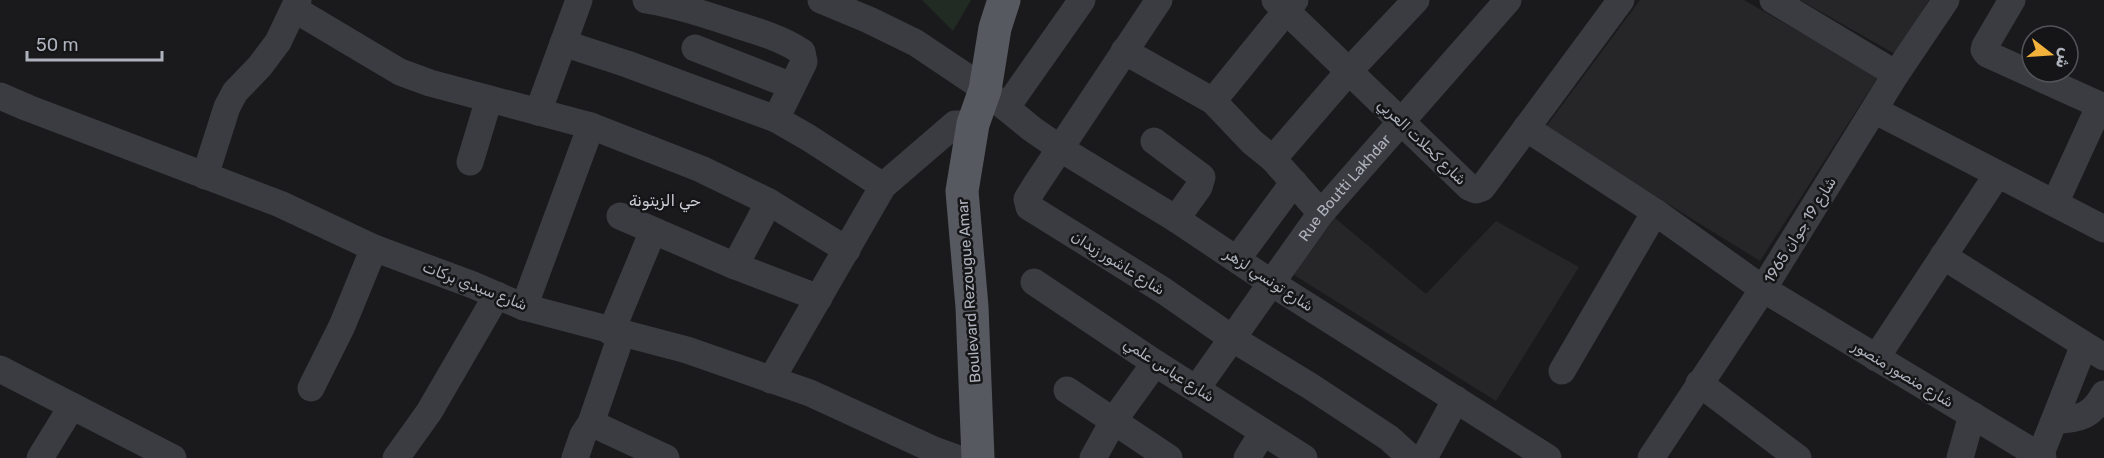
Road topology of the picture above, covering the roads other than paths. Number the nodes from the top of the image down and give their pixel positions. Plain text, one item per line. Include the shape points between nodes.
1 (579, 0) edge
2 (646, 0) edge
3 (821, 0) edge
4 (1026, 0) edge
5 (1082, 0) edge
6 (1159, 0) edge
7 (1416, 0) edge
8 (1508, 0) edge
9 (1621, 0) edge
10 (1773, 0) edge
11 (1946, 0) edge
12 (2012, 0) edge
13 (1285, 3) edge
14 (296, 4) edge
15 (1000, 14) edge
16 (563, 43) junction
17 (695, 48) dead end
18 (1124, 51) junction
19 (1349, 71) junction
20 (1896, 75) junction
21 (792, 86) junction
22 (0, 96) edge
23 (995, 98) junction
24 (489, 99) junction
25 (1213, 101) junction
26 (2102, 106) edge
27 (1876, 111) junction
28 (538, 112) junction
29 (776, 119) junction
30 (1401, 122) junction
31 (973, 124) junction
32 (591, 126) junction
33 (1526, 128) junction
34 (1154, 141) dead end
35 (2093, 148) edge
36 (1061, 149) junction
37 (1273, 159) junction
38 (470, 162) dead end
39 (1997, 175) junction
40 (205, 176) junction
41 (1294, 182) junction
42 (883, 186) junction
43 (769, 202) junction
44 (2055, 203) junction
45 (1655, 212) junction
46 (1321, 213) junction
47 (620, 216) dead end
48 (1176, 219) junction
49 (2104, 229) edge
50 (653, 231) junction
51 (374, 248) junction
52 (847, 250) junction
53 (1943, 256) junction
54 (1237, 259) junction
55 (735, 266) junction
56 (1034, 282) dead end
57 (1273, 284) junction
58 (1763, 289) junction
59 (497, 296) junction
60 (819, 298) junction
61 (524, 307) junction
62 (617, 332) junction
63 (1233, 339) junction
64 (2094, 351) edge
65 (1876, 358) junction
66 (1155, 363) junction
67 (0, 370) edge
68 (1562, 371) dead end
69 (771, 380) junction
70 (1699, 383) junction
71 (310, 388) dead end
72 (1197, 388) junction
73 (1067, 390) dead end
74 (2104, 394) edge
75 (1456, 399) junction
76 (72, 406) junction
77 (1972, 415) junction
78 (1114, 420) junction
79 (2054, 421) junction
80 (591, 423) junction
81 (1263, 432) junction
82 (1411, 457) edge
83 (2041, 457) edge
84 (40, 458) edge
85 (173, 458) edge
86 (396, 458) edge
87 (575, 458) edge
88 (666, 458) edge
89 (956, 458) edge
90 (978, 458) edge
91 (1093, 458) edge
92 (1169, 458) edge
93 (1246, 458) edge
94 (1304, 458) edge
95 (1548, 458) edge
96 (1651, 458) edge
97 (1797, 458) edge
98 (1960, 458) edge

1 - 16 street
2 - 21 street via 688,9 788,43 805,57
3 - 23 street, شارع تونسي لزهر via 916,44
4 - 23 main road, Boulevard Rezougue Amar
5 - 23 street
6 - 18 street, شارع عاشور زيدان
7 - 19 street
8 - 30 street, Rue Boutti Lakhdar
9 - 33 street, شارع كحلات العربي
10 - 20 street
11 - 20 street, شارع 19 جوان 1965
12 - 26 street via 1984,50
13 - 19 street, شارع كحلات العربي
13 - 25 street
14 - 24 street via 400,72
14 - 40 street via 278,42 227,107
15 - 23 main road, Boulevard Rezougue Amar
16 - 28 street
16 - 29 street
17 - 21 street
18 - 25 street
18 - 36 street, شارع عاشور زيدان
19 - 30 street, شارع كحلات العربي
19 - 37 street
20 - 27 street, شارع 19 جوان 1965
21 - 29 street
22 - 40 street, شارع سيدي بركات
23 - 31 main road, Boulevard Rezougue Amar
23 - 36 street, شارع تونسي لزهر
24 - 28 street
24 - 38 street
25 - 37 street
26 - 35 street
27 - 39 street
27 - 58 street, شارع 19 جوان 1965
28 - 32 street
29 - 42 street
30 - 33 street, شارع كحلات العربي via 1476,190 1482,188
30 - 46 street, Rue Boutti Lakhdar
31 - 42 street via 955,124
31 - 90 main road, Boulevard Rezougue Amar via 962,191 972,307
32 - 43 street via 701,169
32 - 61 street
33 - 45 street, شارع منصور منصور
34 - 48 street via 1202,177
35 - 44 street
36 - 48 street, شارع تونسي لزهر
36 - 63 street, شارع عاشور زيدان via 1028,200 1029,207
37 - 41 street
39 - 44 street
39 - 53 street
40 - 51 street, شارع سيدي بركات via 280,204
41 - 46 street
41 - 54 street
42 - 52 street
43 - 52 street
43 - 55 street
44 - 49 street
45 - 58 street, شارع منصور منصور
45 - 68 street
46 - 57 street, Rue Boutti Lakhdar
47 - 50 street
48 - 54 street, شارع تونسي لزهر
50 - 55 street
50 - 62 street
51 - 59 street, شارع سيدي بركات
51 - 71 street via 342,326
52 - 60 street
53 - 64 street
53 - 65 street
54 - 57 street, شارع تونسي لزهر
55 - 60 street
56 - 66 street, شارع عباس علمي
57 - 63 street, Rue Boutti Lakhdar
57 - 75 street, شارع تونسي لزهر
58 - 65 street, شارع منصور منصور
58 - 70 street, شارع 19 جوان 1965
59 - 61 street, شارع سيدي بركات
59 - 86 street via 429,412
60 - 69 street
61 - 62 street, شارع سيدي بركات
62 - 69 street, شارع سيدي بركات via 687,350
62 - 80 street
63 - 72 street, Rue Boutti Lakhdar
63 - 82 street, شارع عاشور زيدان via 1389,438
64 - 79 street
65 - 77 street, شارع منصور منصور
66 - 72 street, شارع عباس علمي
66 - 78 street
67 - 76 street
69 - 89 street, شارع سيدي بركات via 810,393
70 - 96 street, شارع 19 جوان 1965
70 - 97 street
72 - 81 street, شارع عباس علمي
73 - 78 street
74 - 79 street via 2089,414
75 - 82 street
75 - 95 street, شارع تونسي لزهر
76 - 84 street
76 - 85 street
77 - 83 street, شارع منصور منصور
77 - 98 street
78 - 91 street
78 - 92 street
79 - 83 street
80 - 87 street
80 - 88 street
81 - 93 street
81 - 94 street, شارع عباس علمي

